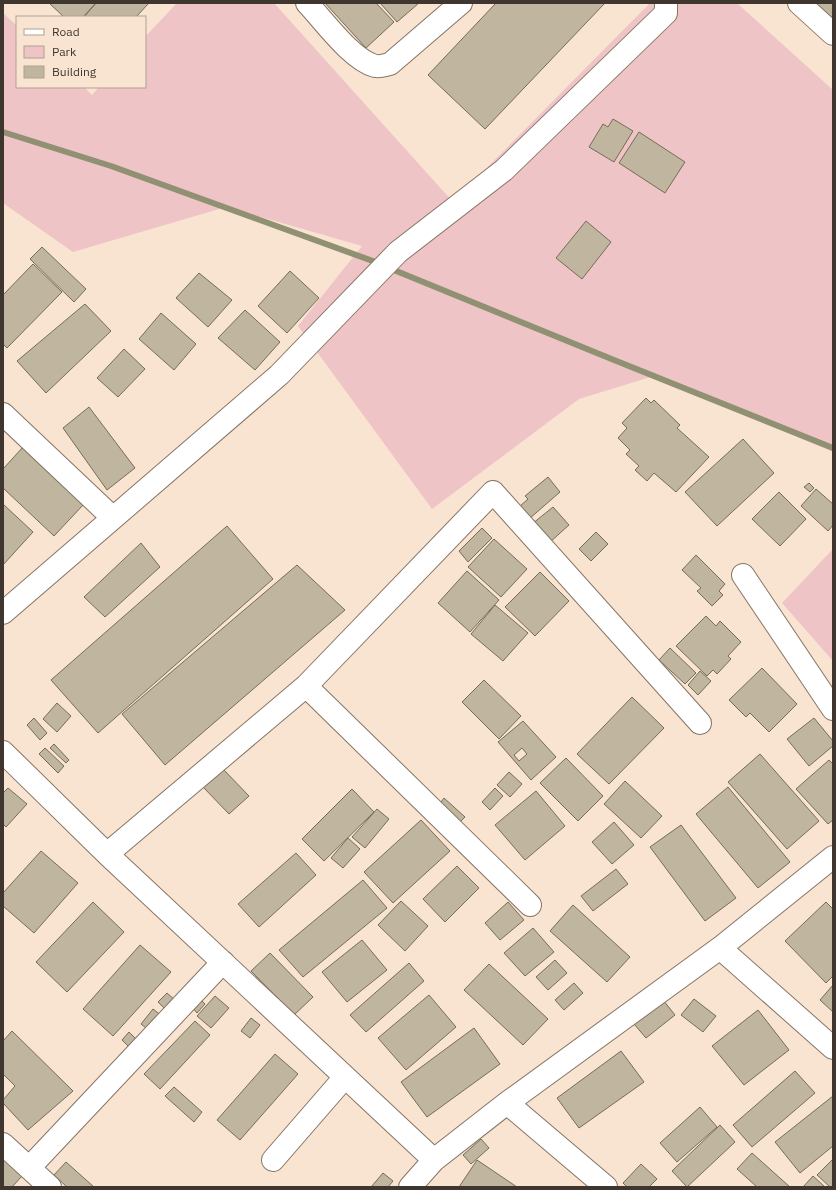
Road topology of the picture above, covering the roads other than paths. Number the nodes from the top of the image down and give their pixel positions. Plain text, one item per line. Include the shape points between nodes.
1 (307, 3) edge
2 (461, 3) edge
3 (666, 3) edge
4 (799, 3) edge
5 (833, 34) edge
6 (3, 414) edge
7 (113, 518) junction
8 (743, 575) dead end
9 (3, 613) edge
10 (306, 686) junction
11 (833, 709) edge
12 (700, 723) dead end
13 (3, 752) edge
14 (107, 854) junction
15 (833, 858) edge
16 (530, 905) dead end
17 (720, 948) junction
18 (223, 962) junction
19 (833, 1048) edge
20 (345, 1077) junction
21 (507, 1102) junction
22 (3, 1144) edge
23 (272, 1160) dead end
24 (434, 1160) junction
25 (29, 1168) junction
26 (50, 1187) edge
27 (410, 1187) edge
28 (606, 1187) edge

1 - 2 street via 353,53 375,66 390,64
3 - 7 street via 666,12 504,170 398,252 279,375
4 - 5 street
6 - 7 street
7 - 9 street
8 - 11 street
10 - 12 street via 493,492
10 - 14 street
10 - 16 street
13 - 14 street
14 - 18 street
15 - 17 street
17 - 19 street
17 - 21 street
18 - 20 street
18 - 25 street
20 - 23 street
20 - 24 street
21 - 24 street
21 - 28 street
22 - 25 street
24 - 27 street
25 - 26 street

